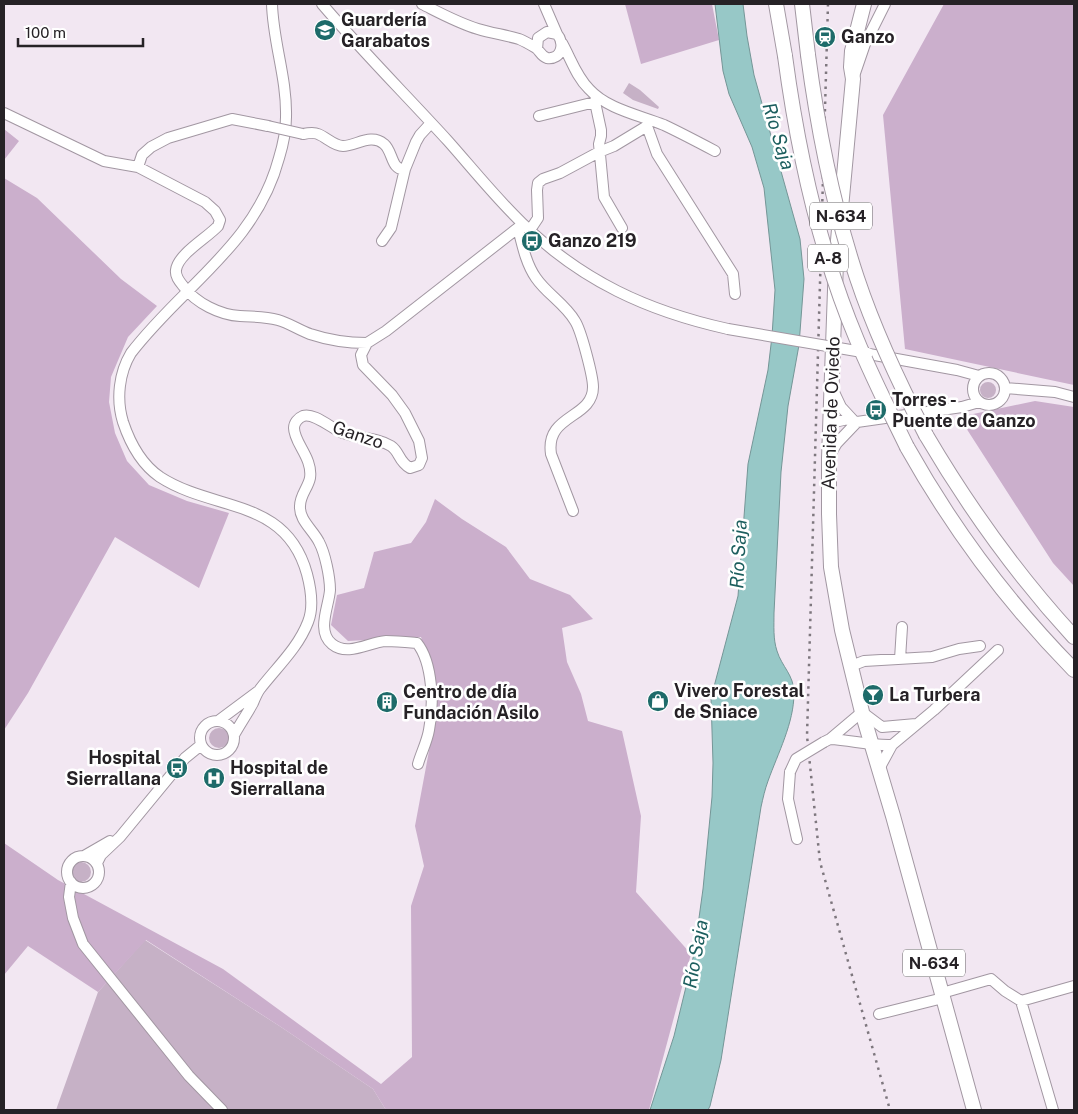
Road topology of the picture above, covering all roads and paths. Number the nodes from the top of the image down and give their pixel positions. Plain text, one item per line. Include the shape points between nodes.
1 (272, 4) edge
2 (322, 4) edge
3 (422, 4) edge
4 (544, 4) edge
5 (776, 4) edge
6 (780, 4) edge
7 (804, 4) edge
8 (864, 4) edge
9 (885, 4) edge
10 (549, 16) junction
11 (540, 36) junction
12 (560, 39) junction
13 (519, 40) junction
14 (537, 49) junction
15 (785, 56) junction
16 (553, 57) junction
17 (573, 67) junction
18 (853, 79) junction
19 (596, 100) junction
20 (4, 112) edge
21 (539, 116) dead end
22 (431, 123) junction
23 (649, 123) junction
24 (715, 151) dead end
25 (599, 152) junction
26 (138, 167) junction
27 (405, 169) junction
28 (523, 227) junction
29 (622, 228) dead end
30 (382, 241) dead end
31 (187, 291) junction
32 (735, 294) dead end
33 (367, 343) junction
34 (979, 376) junction
35 (831, 387) junction
36 (1005, 388) junction
37 (1074, 396) edge
38 (979, 402) junction
39 (830, 422) junction
40 (855, 422) junction
41 (829, 458) junction
42 (573, 511) dead end
43 (902, 627) dead end
44 (1074, 637) edge
45 (980, 646) dead end
46 (998, 650) dead end
47 (900, 659) junction
48 (851, 666) junction
49 (1074, 670) edge
50 (258, 691) junction
51 (858, 716) junction
52 (218, 721) junction
53 (917, 724) junction
54 (882, 727) junction
55 (236, 731) junction
56 (827, 741) junction
57 (877, 744) junction
58 (201, 745) junction
59 (418, 764) dead end
60 (120, 837) junction
61 (797, 839) dead end
62 (84, 856) junction
63 (97, 863) junction
64 (71, 882) junction
65 (84, 888) junction
66 (73, 918) junction
67 (1074, 986) edge
68 (943, 995) junction
69 (1022, 1000) junction
70 (879, 1014) dead end
71 (222, 1110) edge
72 (974, 1110) edge
73 (1053, 1110) edge

1 - 31 street via 286,97 286,118 278,163 253,220 233,246
2 - 22 street
3 - 13 street via 467,26
4 - 10 street
5 - 15 highway
6 - 15 highway, A-8
7 - 44 highway, A-8, bridge via 824,156 847,248 885,349 926,435 964,497 1003,552
8 - 18 highway, Avenida de Oviedo / N-634 via 852,51
9 - 18 street via 865,44
10 - 11 street via 548,26
10 - 12 street
11 - 12 street via 548,32
11 - 13 street
11 - 14 street
12 - 16 street via 562,48
12 - 17 street
13 - 14 street
14 - 16 street via 546,58
15 - 49 highway, A-8, bridge via 802,157 828,260 856,339 907,447 930,487 980,560
16 - 17 street
17 - 19 street
18 - 35 highway, Avenida de Oviedo / N-634 via 836,262
19 - 21 street
19 - 23 street
19 - 25 street via 601,130
20 - 26 street via 104,161
22 - 27 street via 420,134
22 - 28 street
23 - 24 street via 672,129
23 - 25 street
23 - 32 street via 657,154 733,274
25 - 28 street via 538,183 538,218
25 - 29 street via 604,196
26 - 27 street, bridge via 142,155 168,138 232,119 303,134 317,133 338,146 376,140 386,145 398,169
26 - 31 street via 205,202 220,220 218,226 178,263 178,280
27 - 30 street via 391,228
28 - 33 street
28 - 34 street, bridge via 610,288 668,313 728,329
28 - 42 street via 530,268 576,322 591,374 593,388 590,399 556,429 550,445
31 - 33 street via 218,311 239,316 264,316 311,334
31 - 50 street via 140,341 125,364 119,392 121,414 128,438 141,460 159,476 175,486 270,520 290,536 304,561 312,591 309,621 297,645
33 - 59 street, Ganzo via 361,355 363,365 405,413 422,458 419,465 410,468 389,445 345,434 314,416 302,416 294,429 307,457 310,477 300,507 303,519 320,542 327,568 330,589 324,630 326,639 333,645 348,649 384,641 416,643 422,649 431,701 429,731
34 - 36 street via 994,374 1002,379
34 - 38 street via 973,389
35 - 39 highway, Avenida de Oviedo / N-634
35 - 40 street via 841,407
36 - 37 street
36 - 38 street via 1003,398 994,405
38 - 40 street
39 - 40 street
39 - 41 highway, Avenida de Oviedo / N-634
40 - 41 street
41 - 48 highway, Avenida de Oviedo / N-634 via 831,567
43 - 47 street
45 - 47 street via 932,657
46 - 53 street
47 - 48 street via 864,661
48 - 51 highway, Avenida de Oviedo / N-634
50 - 52 street
50 - 55 street
51 - 54 street
51 - 56 street
51 - 57 highway, Avenida de Oviedo / N-634
52 - 55 street
52 - 58 street via 202,729
53 - 54 street
53 - 57 street
54 - 57 street
55 - 58 street via 231,748 220,755 211,754
56 - 57 street
56 - 61 street, bridge via 796,759 790,772 788,799
57 - 68 highway, Avenida de Oviedo / N-634 via 893,816
58 - 60 street via 185,758
60 - 62 street
60 - 63 street
62 - 63 street
62 - 64 street via 70,863 67,873
63 - 65 street via 98,878
64 - 65 street
64 - 66 street
65 - 66 street
66 - 71 street via 83,944 98,964 189,1076
67 - 69 street
68 - 69 street via 992,979
68 - 70 street
68 - 72 highway, N-634
69 - 73 street

